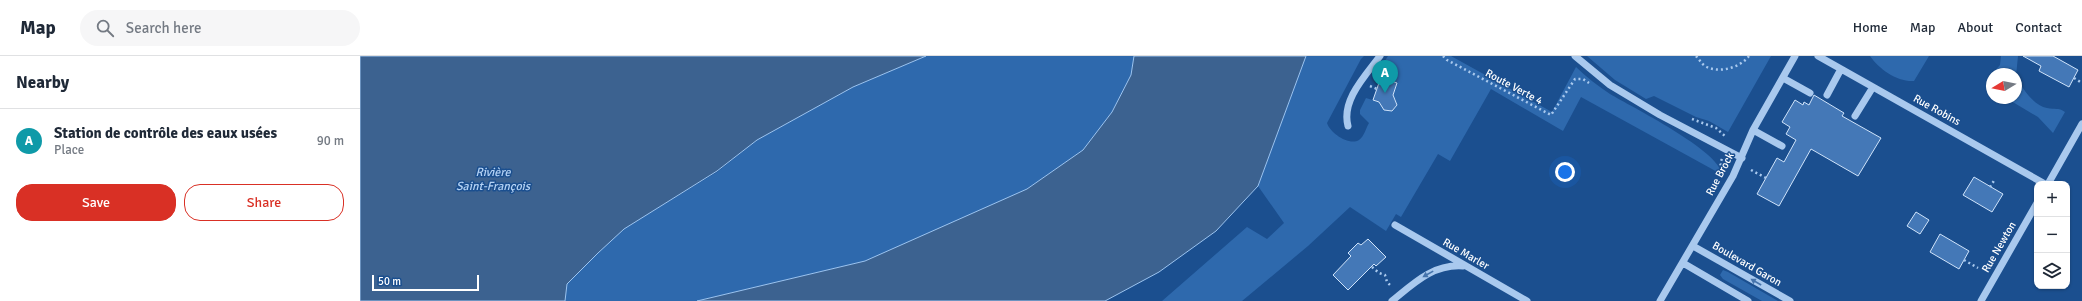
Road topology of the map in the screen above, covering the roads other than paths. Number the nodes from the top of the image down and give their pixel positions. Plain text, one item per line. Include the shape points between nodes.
1 (1380, 56) edge
2 (1575, 56) edge
3 (1795, 56) edge
4 (1818, 56) edge
5 (1841, 69) junction
6 (1783, 78) junction
7 (1873, 87) junction
8 (1810, 93) dead end
9 (1827, 95) dead end
10 (1855, 116) dead end
11 (2082, 124) edge
12 (1348, 126) dead end
13 (1753, 130) junction
14 (1782, 146) dead end
15 (1742, 158) junction
16 (2042, 181) edge
17 (2049, 181) edge
18 (2034, 208) edge
19 (1395, 225) dead end
20 (1693, 246) junction
21 (1683, 263) junction
22 (1465, 266) junction
23 (1392, 301) edge
24 (1527, 301) edge
25 (1660, 301) edge
26 (1748, 301) edge
27 (1790, 301) edge
28 (1981, 301) edge

1 - 12 street via 1358,86 1350,102 1346,113
2 - 15 street via 1610,85 1660,115
3 - 6 street, Rue Brock
4 - 5 street, Rue Robins
5 - 7 street, Rue Robins
5 - 9 street
6 - 8 street
6 - 13 street, Rue Brock
7 - 10 street
7 - 16 street, Rue Robins
11 - 17 street
13 - 14 street
13 - 15 street, Rue Brock
15 - 20 street, Rue Brock
18 - 28 street, Rue Newton
19 - 22 street, Rue Marler
20 - 21 street, Rue Brock
27 -> 20 street, Boulevard Garon
21 - 25 street, Rue Brock
21 - 26 street
22 -> 23 street via 1453,265 1434,270
22 - 24 street, Rue Marler

